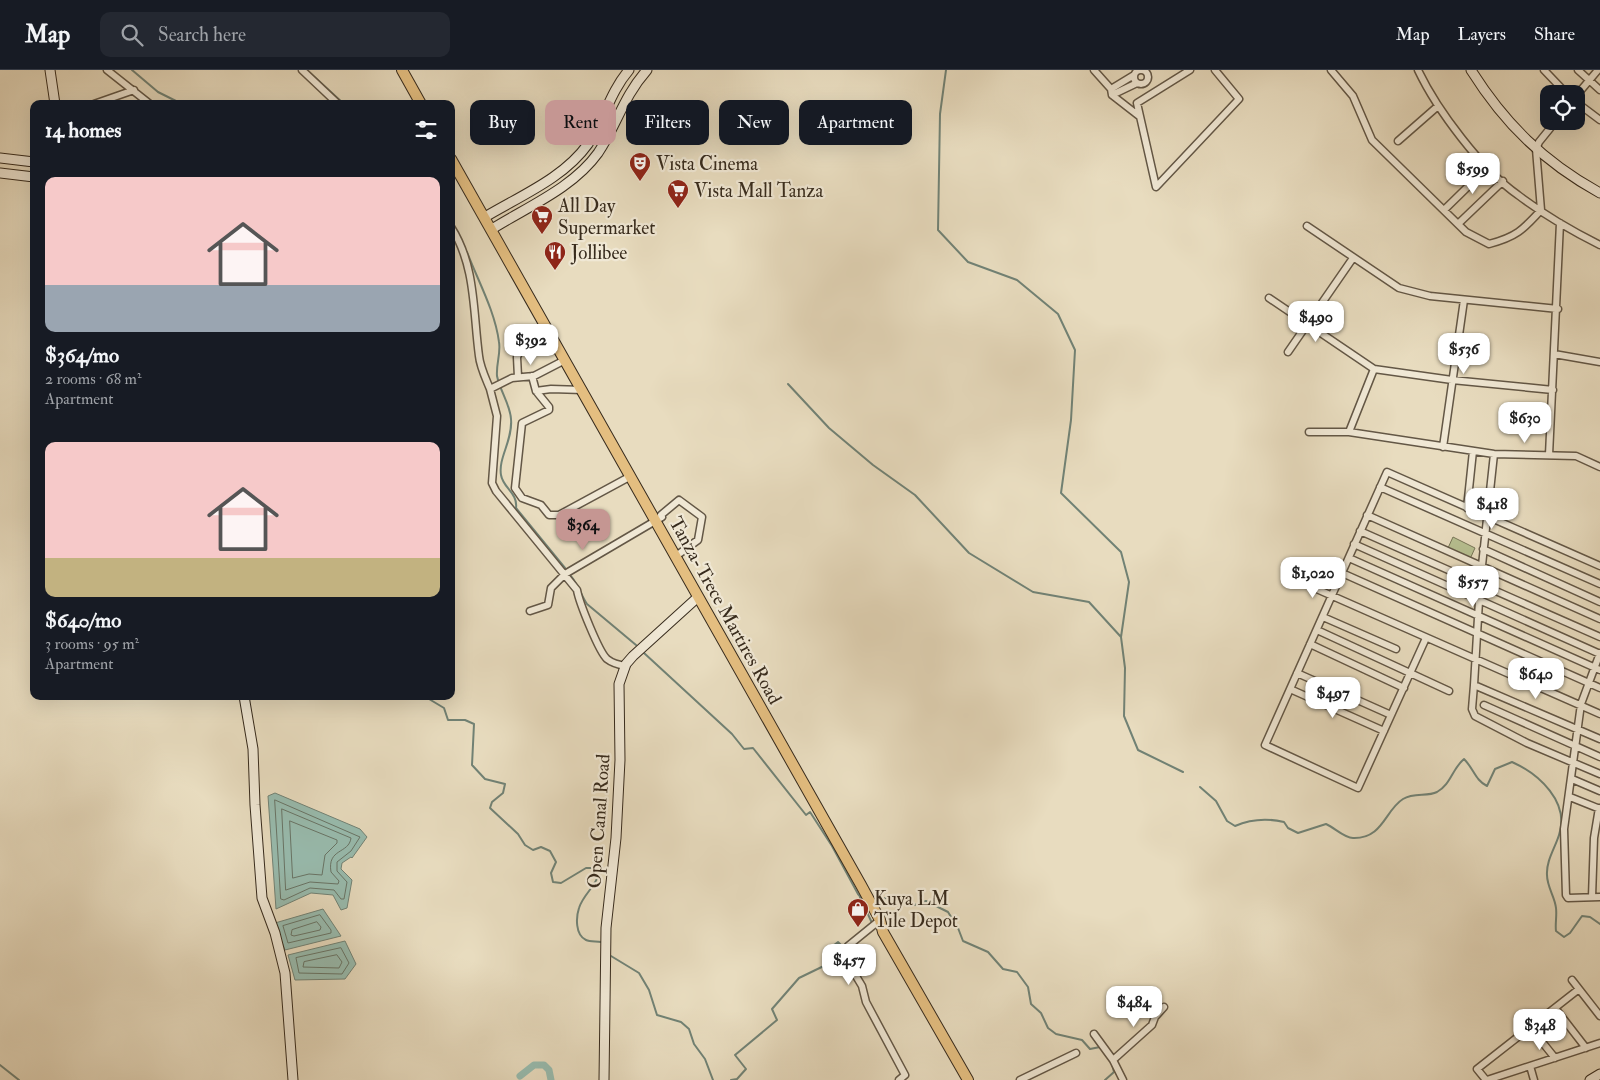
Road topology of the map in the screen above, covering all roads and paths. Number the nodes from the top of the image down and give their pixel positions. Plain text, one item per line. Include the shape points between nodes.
1 (50, 70) edge
2 (107, 70) edge
3 (302, 70) edge
4 (402, 70) edge
5 (629, 70) edge
6 (647, 70) edge
7 (1094, 70) edge
8 (1190, 70) edge
9 (1215, 70) edge
10 (1331, 70) edge
11 (1418, 70) edge
12 (1471, 70) edge
13 (1544, 70) edge
14 (1578, 70) edge
15 (1598, 70) edge
16 (1134, 75) junction
17 (1589, 81) junction
18 (1141, 83) junction
19 (1558, 85) edge
20 (1585, 86) edge
21 (134, 90) junction
22 (1600, 90) edge
23 (1112, 92) junction
24 (1150, 94) junction
25 (54, 100) edge
26 (105, 100) edge
27 (145, 100) edge
28 (334, 100) edge
29 (419, 100) edge
30 (1438, 106) junction
31 (1585, 109) edge
32 (1140, 116) junction
33 (1600, 120) edge
34 (1549, 130) edge
35 (1398, 141) dead end
36 (1536, 149) junction
37 (0, 158) edge
38 (30, 162) edge
39 (455, 165) edge
40 (1488, 167) junction
41 (0, 173) edge
42 (30, 177) edge
43 (1502, 181) junction
44 (1600, 193) edge
45 (1444, 210) junction
46 (1541, 210) junction
47 (485, 217) junction
48 (1560, 223) junction
49 (1458, 224) junction
50 (1307, 226) dead end
51 (492, 229) junction
52 (455, 233) edge
53 (1600, 245) edge
54 (1353, 258) junction
55 (1270, 298) dead end
56 (1464, 300) junction
57 (1558, 309) junction
58 (1308, 324) junction
59 (547, 327) junction
60 (1288, 352) dead end
61 (1554, 354) junction
62 (566, 360) junction
63 (1600, 362) edge
64 (1374, 369) junction
65 (532, 376) junction
66 (518, 377) junction
67 (1452, 380) junction
68 (490, 389) junction
69 (583, 390) junction
70 (1553, 390) junction
71 (536, 391) junction
72 (1310, 432) dead end
73 (1349, 432) junction
74 (1443, 447) junction
75 (1473, 451) junction
76 (1494, 454) junction
77 (1549, 455) junction
78 (1600, 467) edge
79 (631, 476) junction
80 (1380, 488) junction
81 (1467, 508) junction
82 (1367, 515) junction
83 (1488, 516) junction
84 (656, 521) junction
85 (1360, 531) junction
86 (1485, 534) junction
87 (1354, 544) junction
88 (1482, 549) junction
89 (676, 556) junction
90 (1349, 558) junction
91 (1600, 566) edge
92 (1481, 567) junction
93 (565, 574) junction
94 (1342, 574) junction
95 (1302, 582) dead end
96 (1480, 584) junction
97 (1600, 584) edge
98 (1332, 596) junction
99 (698, 597) junction
100 (1479, 599) junction
101 (1600, 602) edge
102 (530, 612) dead end
103 (1478, 616) junction
104 (1323, 617) junction
105 (1600, 619) edge
106 (1317, 630) junction
107 (1477, 635) junction
108 (1600, 637) edge
109 (1426, 638) junction
110 (1310, 644) junction
111 (1396, 649) dead end
112 (1600, 653) edge
113 (1476, 660) junction
114 (626, 666) junction
115 (1597, 669) edge
116 (1297, 673) junction
117 (1410, 674) junction
118 (1588, 683) junction
119 (1474, 685) junction
120 (1290, 688) junction
121 (1404, 688) junction
122 (1600, 688) edge
123 (1449, 691) dead end
124 (245, 700) edge
125 (1581, 704) junction
126 (1484, 705) dead end
127 (1600, 714) edge
128 (1391, 715) junction
129 (1578, 730) junction
130 (1384, 731) junction
131 (1600, 740) edge
132 (1576, 746) junction
133 (1600, 757) edge
134 (1574, 762) junction
135 (1600, 774) edge
136 (1572, 779) junction
137 (1600, 791) edge
138 (1570, 797) junction
139 (1599, 808) edge
140 (1592, 897) junction
141 (1600, 897) edge
142 (878, 916) junction
143 (1572, 980) dead end
144 (1579, 989) junction
145 (1164, 1006) dead end
146 (1555, 1008) junction
147 (1600, 1016) edge
148 (1530, 1027) junction
149 (1094, 1034) dead end
150 (1600, 1043) edge
151 (1586, 1048) junction
152 (1076, 1053) dead end
153 (1555, 1058) junction
154 (1113, 1060) junction
155 (1530, 1066) junction
156 (1600, 1074) edge
157 (293, 1080) edge
158 (604, 1080) edge
159 (899, 1080) edge
160 (968, 1080) edge
161 (1020, 1080) edge
162 (1123, 1080) edge
163 (1487, 1080) edge
164 (1534, 1080) edge
165 (1590, 1080) edge

1 - 25 main road
2 - 21 street
3 - 28 street
4 - 29 main road
5 - 47 main road via 614,89 595,132 576,158 546,182
6 - 51 main road via 626,96 606,138 586,167
7 - 23 street
8 - 24 street
9 - 32 street via 1239,99 1156,187
10 - 45 street via 1353,96 1370,136
11 - 30 street
12 - 36 main road via 1518,133
13 - 19 street
14 - 17 street
15 - 17 street
16 - 18 street
16 - 18 street via 1138,71 1145,72 1147,77
16 - 23 street
17 - 20 street
17 - 22 street
18 - 23 street
18 - 24 street
21 - 26 street
21 - 27 street
23 - 32 street
24 - 32 street via 1137,103
30 - 35 street
30 - 40 street
31 - 33 street
34 - 36 street
36 - 44 main road
36 - 46 street
37 - 38 main road
39 - 47 main road, Tanza-Trece Martires Road
40 - 43 street
40 - 45 street
41 - 42 main road
43 - 46 street
43 - 49 street
45 - 49 street
46 - 48 street
46 - 49 street via 1509,239 1489,244
47 - 51 main road, Tanza-Trece Martires Road
48 - 53 street
48 - 57 street
50 - 54 street
51 - 59 main road, Tanza-Trece Martires Road
52 - 68 street via 469,266 479,358
54 - 56 street via 1399,288
54 - 58 street
55 - 58 street
56 - 57 street
56 - 67 street
57 - 61 street
58 - 60 street
58 - 64 street
59 - 62 main road, Tanza-Trece Martires Road
59 - 66 street via 528,334 517,357
61 - 63 street
61 - 70 street
62 - 65 street
62 - 69 main road, Tanza-Trece Martires Road
64 - 67 street
64 - 73 street
65 - 66 street
65 - 71 street
66 - 68 street
67 - 70 street
67 - 74 street
68 - 93 street via 497,416 492,483
69 - 71 street
69 - 79 main road, Tanza-Trece Martires Road
70 - 77 street
71 - 79 street via 549,410 522,423 514,481 522,498 540,505 549,515 559,515
72 - 73 street
73 - 74 street
74 - 75 street
75 - 76 street
75 - 81 street
76 - 77 street
76 - 83 street
77 - 78 street via 1576,456
79 - 84 main road, Tanza-Trece Martires Road
80 - 81 street via 1385,474 1389,472
80 - 82 street
80 - 86 street
81 - 83 street
82 - 85 street
82 - 92 street
83 - 86 street
83 - 91 street
84 - 89 main road, Tanza-Trece Martires Road
84 - 89 street via 679,500 702,517 698,540
84 - 93 street
85 - 87 street
85 - 96 street
86 - 88 street
86 - 97 street
87 - 90 street
87 - 100 street
88 - 92 street
88 - 101 street
89 - 99 main road, Tanza-Trece Martires Road
90 - 94 street
90 - 103 street
92 - 96 street
92 - 105 street
93 - 102 street via 549,591 548,605
93 - 114 street via 577,590 601,652 608,660
94 - 98 street
94 - 107 street
95 - 98 street
96 - 100 street
96 - 108 street
98 - 104 street
98 - 109 street
99 - 114 main road, Open Canal Road
99 - 142 main road, Tanza-Trece Martires Road
100 - 103 street
100 - 112 street
103 - 107 street
103 - 115 street
104 - 106 street
104 - 111 street
106 - 110 street
106 - 117 street
107 - 113 street
107 - 118 street
109 - 113 street
109 - 117 street
110 - 116 street
110 - 121 street
112 - 115 street
113 - 119 street
113 - 125 street
114 - 158 main road, Open Canal Road via 619,684 616,838 606,928
115 - 118 street
116 - 120 street
116 - 128 street
117 - 121 street
117 - 123 street
118 - 122 street
118 - 125 street
119 - 129 street
119 - 134 street via 1472,709 1475,716
120 - 130 street
120 - 130 street via 1265,745 1358,788
121 - 128 street
124 - 157 main road via 253,749 262,898 285,973
125 - 127 street
125 - 129 street
126 - 132 street
128 - 130 street
129 - 131 street
129 - 132 street
132 - 133 street
132 - 134 street
134 - 135 street
134 - 136 street
136 - 137 street
136 - 138 street
138 - 139 street
138 - 140 street via 1564,829 1566,895 1568,898
139 - 140 street via 1594,838
140 - 141 street
142 - 159 street via 848,946 844,956 905,1075
142 - 160 main road, Tanza-Trece Martires Road via 883,932
143 - 144 street
144 - 146 street
144 - 147 street
145 - 154 street via 1152,1025
146 - 148 street
146 - 151 street
148 - 153 street
148 - 163 street via 1477,1069
149 - 154 street
150 - 151 street
151 - 153 street
152 - 161 street
153 - 155 street
154 - 162 street
155 - 163 street
155 - 164 street
156 - 165 main road

